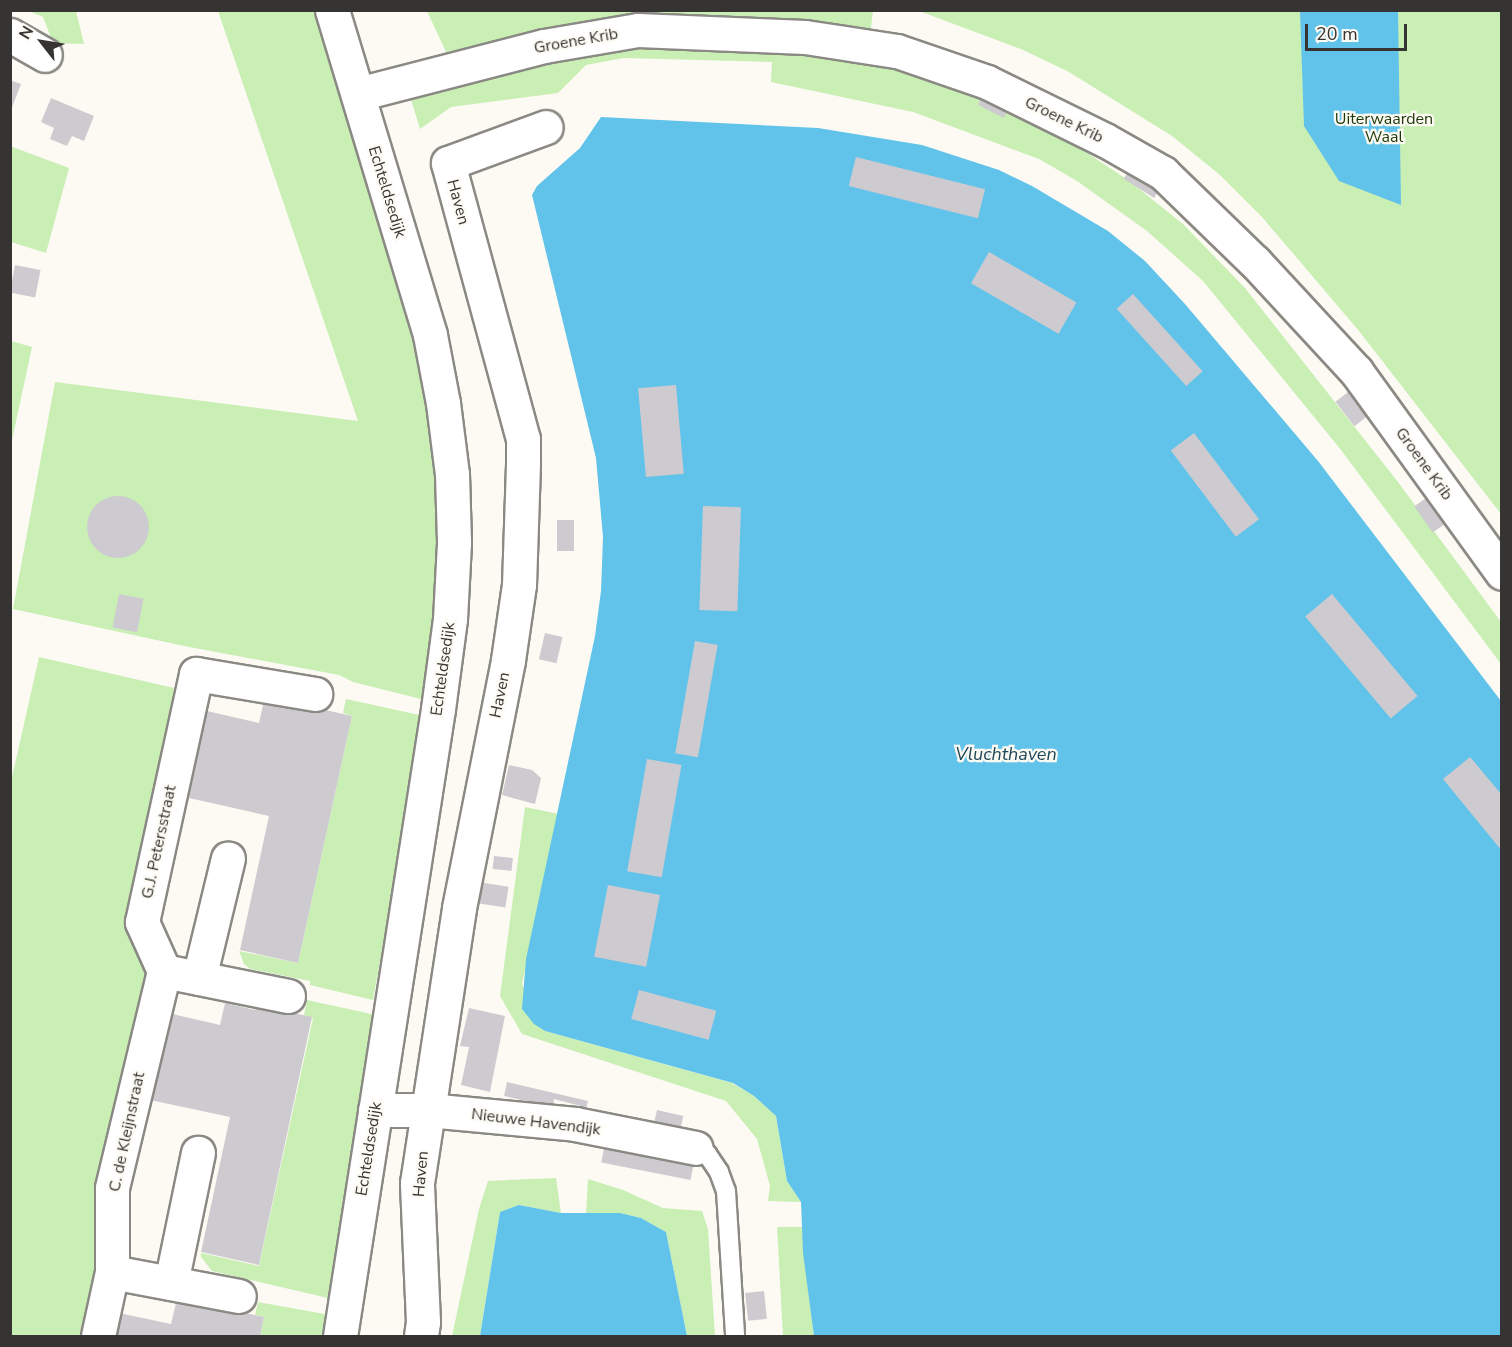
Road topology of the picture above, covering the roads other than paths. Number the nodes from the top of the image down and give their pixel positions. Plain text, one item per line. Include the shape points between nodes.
1 (332, 10) edge
2 (10, 35) edge
3 (45, 55) dead end
4 (358, 94) junction
5 (546, 127) dead end
6 (1502, 573) edge
7 (315, 694) dead end
8 (228, 858) dead end
9 (164, 971) junction
10 (200, 978) junction
11 (288, 996) dead end
12 (375, 1110) junction
13 (428, 1110) junction
14 (696, 1148) joint
15 (198, 1153) dead end
16 (112, 1272) junction
17 (171, 1283) junction
18 (239, 1296) dead end
19 (99, 1336) edge
20 (340, 1336) edge
21 (421, 1336) edge
22 (735, 1336) edge

1 - 4 street, Echteldsedijk
2 - 3 street
4 - 6 street, Groene Krib via 544,46 638,30 805,37 897,51 998,87 1163,173 1255,262 1356,370
4 - 12 street, Echteldsedijk via 430,335 450,462 454,543 450,619 438,709
5 - 13 street, Haven via 448,163 523,439 523,451 519,585 459,908
7 - 9 street, G.J. Petersstraat via 196,674 142,922
8 - 10 street
9 - 10 street
9 - 16 street, C. de Kleijnstraat via 112,1188
10 - 11 street
12 - 13 street, Nieuwe Havendijk
12 - 20 street, Echteldsedijk
13 - 14 street, Nieuwe Havendijk via 575,1124
13 - 21 street, Haven via 417,1183
14 - 22 lane via 707,1154 726,1191
15 - 17 street
16 - 17 street
16 - 19 street, C. de Kleijnstraat
17 - 18 street

